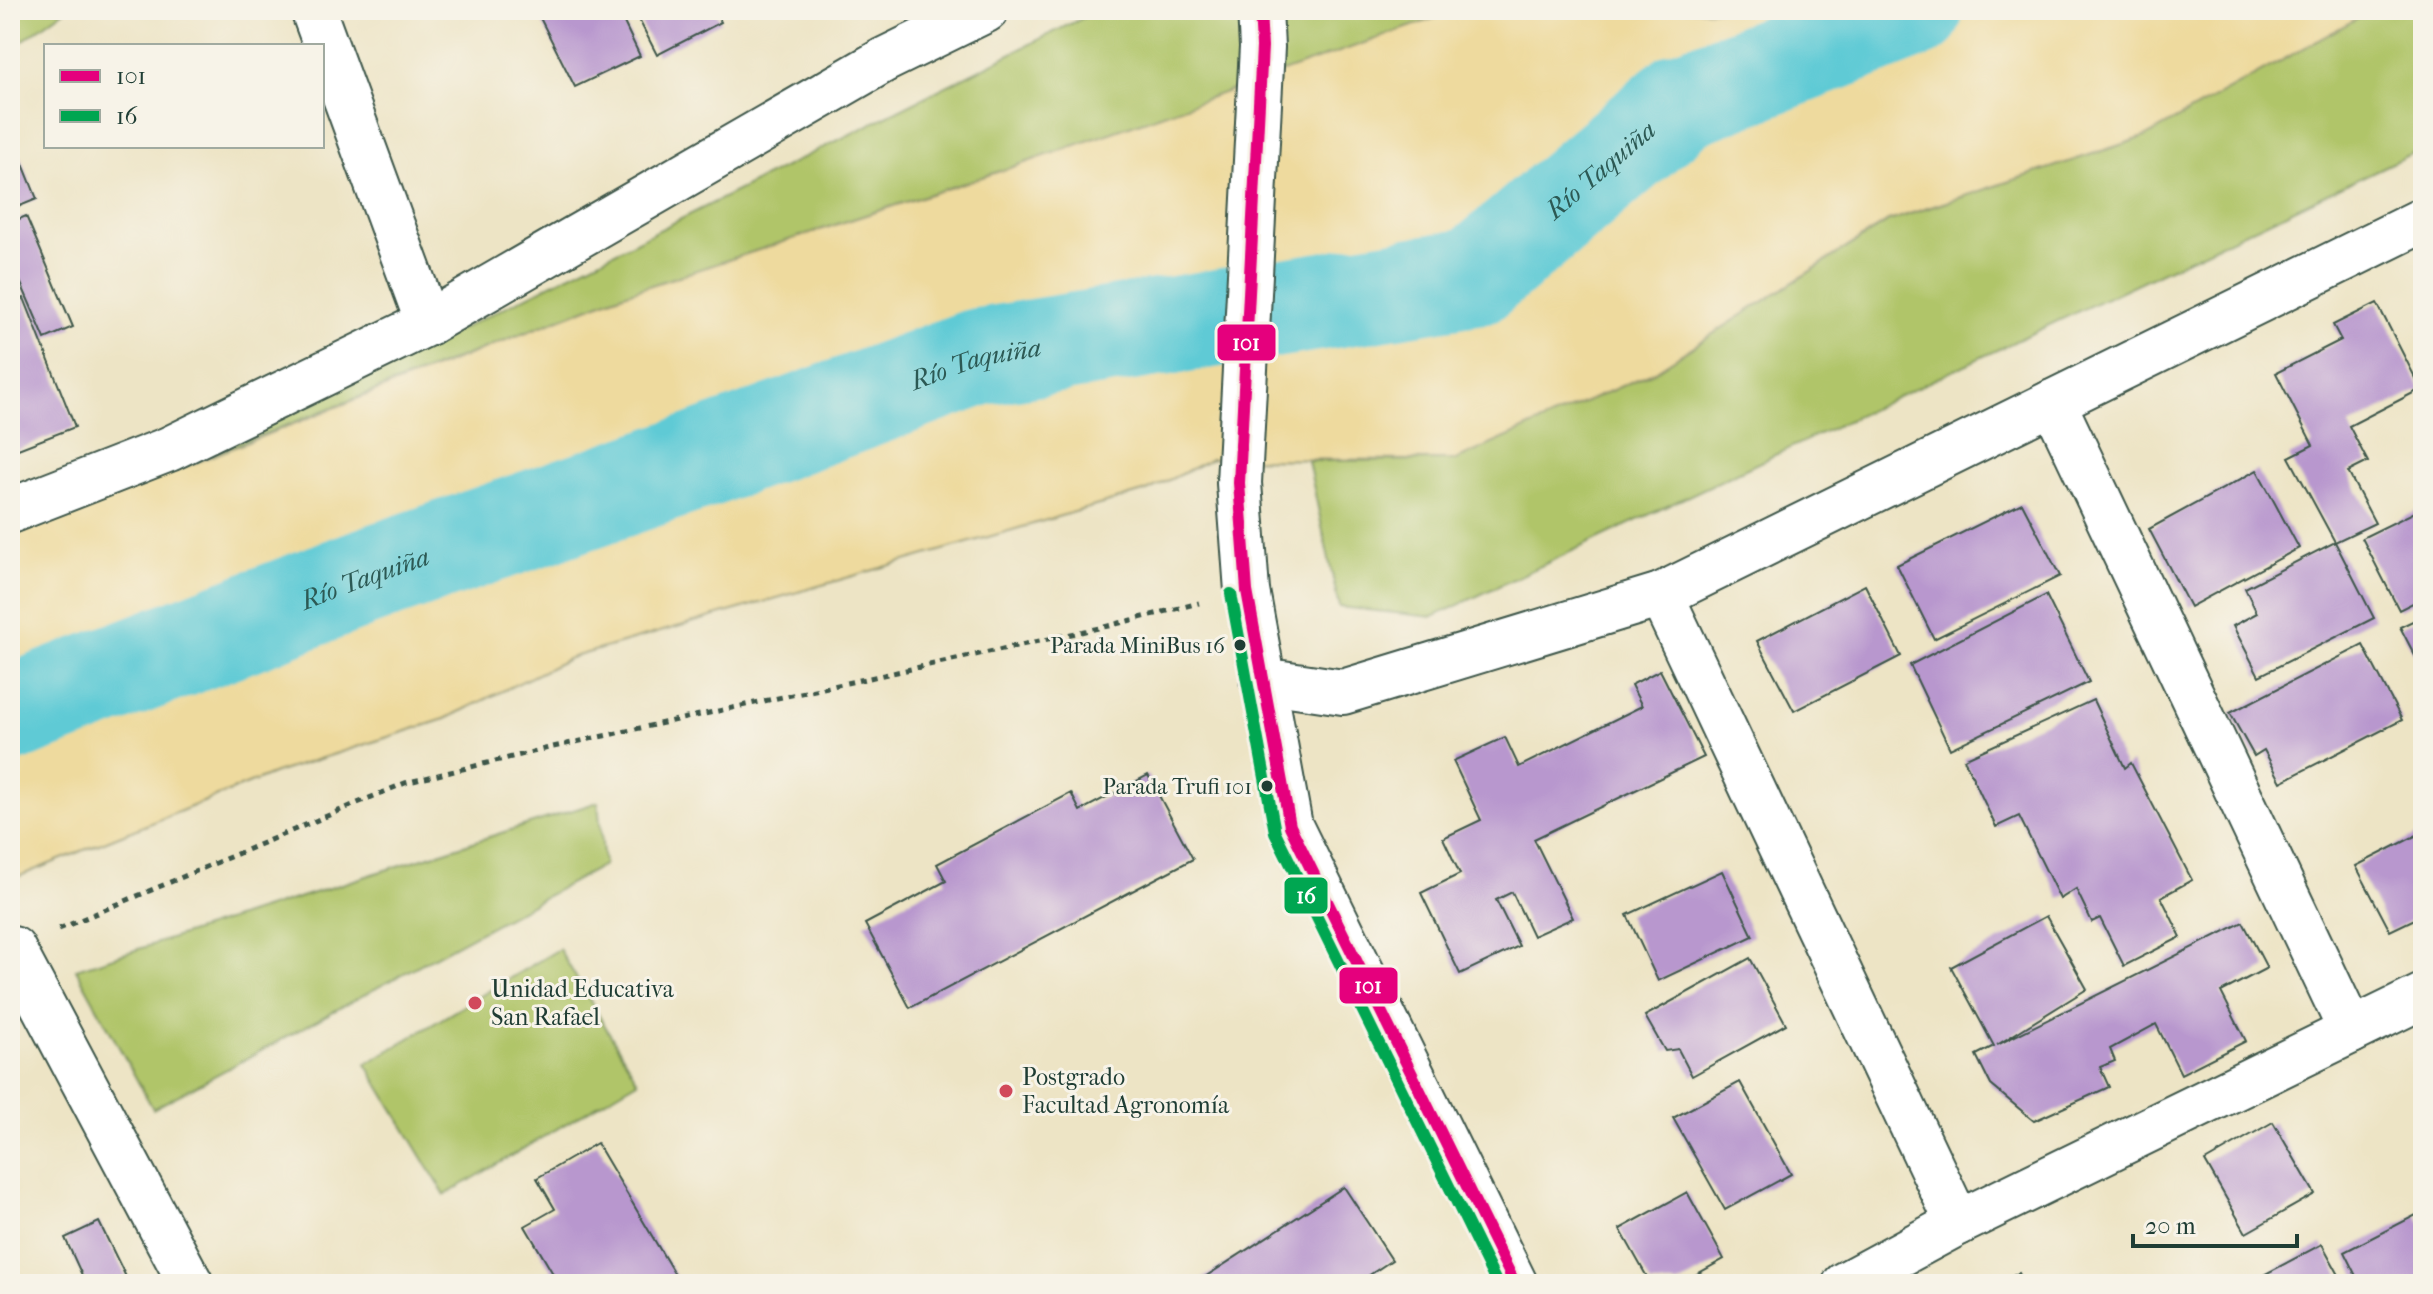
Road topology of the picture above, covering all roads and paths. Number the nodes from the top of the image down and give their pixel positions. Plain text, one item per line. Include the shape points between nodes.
1 (313, 10) edge
2 (986, 10) edge
3 (1261, 29) edge
4 (2423, 220) edge
5 (428, 323) junction
6 (2053, 402) junction
7 (10, 511) edge
8 (1247, 591) junction
9 (1661, 595) junction
10 (1262, 680) junction
11 (11, 949) edge
12 (2423, 996) edge
13 (2351, 1031) junction
14 (1958, 1223) junction
15 (185, 1282) edge
16 (1515, 1284) edge
17 (1845, 1284) edge

1 - 5 street
2 - 5 street via 884,60
3 - 8 street via 1239,483
4 - 6 street
5 - 7 street via 169,449
6 - 9 street
6 - 13 street
8 - 10 street
8 - 11 path via 405,783
9 - 10 street via 1343,692
9 - 14 street
10 - 16 street via 1290,826
11 - 15 street
12 - 13 street
13 - 14 street
14 - 17 street

